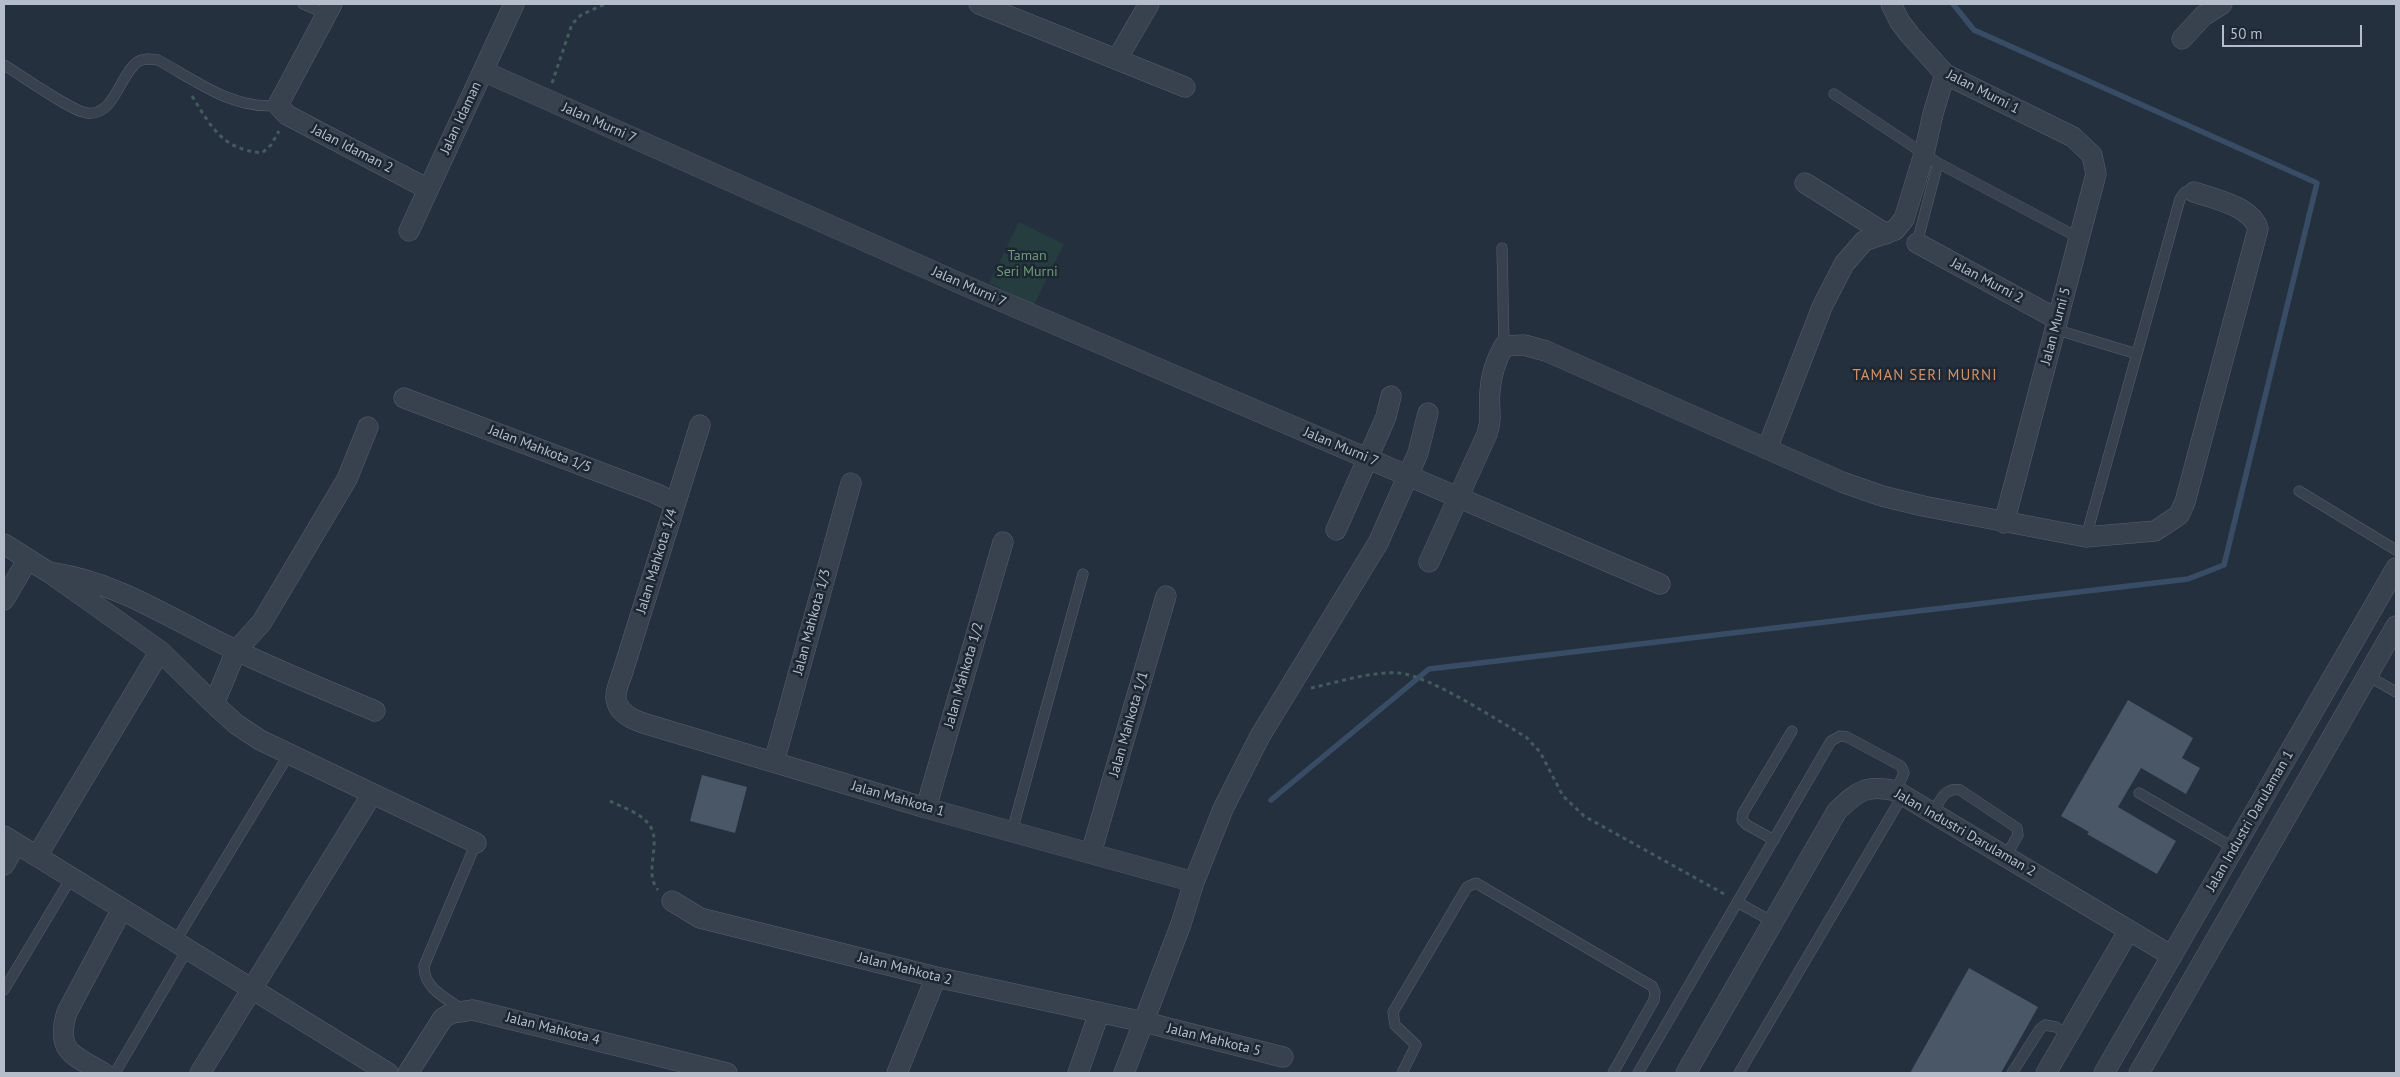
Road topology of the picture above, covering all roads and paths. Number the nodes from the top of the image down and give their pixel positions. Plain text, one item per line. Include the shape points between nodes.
1 (303, 4) edge
2 (514, 4) edge
3 (605, 4) edge
4 (1149, 4) edge
5 (1891, 4) edge
6 (2222, 4) edge
7 (986, 5) edge
8 (329, 9) edge
9 (2182, 39) dead end
10 (1117, 59) junction
11 (4, 65) edge
12 (483, 72) junction
13 (1945, 74) junction
14 (191, 77) junction
15 (1185, 87) dead end
16 (1834, 94) dead end
17 (547, 100) junction
18 (282, 110) junction
19 (2073, 137) joint
20 (1931, 158) junction
21 (1805, 182) dead end
22 (428, 189) junction
23 (2194, 192) joint
24 (409, 232) dead end
25 (1886, 234) junction
26 (2081, 239) junction
27 (1916, 243) joint
28 (1502, 248) dead end
29 (2056, 324) junction
30 (1504, 346) junction
31 (2137, 354) junction
32 (1391, 396) dead end
33 (404, 398) dead end
34 (1428, 413) dead end
35 (700, 425) dead end
36 (368, 427) dead end
37 (1766, 449) junction
38 (1369, 458) junction
39 (1409, 476) junction
40 (851, 482) dead end
41 (2299, 491) dead end
42 (1458, 497) junction
43 (675, 503) junction
44 (2004, 523) junction
45 (1336, 530) dead end
46 (2086, 537) junction
47 (1003, 542) dead end
48 (4, 544) edge
49 (2396, 550) edge
50 (28, 559) junction
51 (1429, 562) dead end
52 (2396, 568) edge
53 (50, 573) junction
54 (1083, 574) dead end
55 (1660, 584) dead end
56 (1166, 596) dead end
57 (4, 600) edge
58 (2396, 626) edge
59 (160, 651) junction
60 (236, 651) junction
61 (2368, 676) junction
62 (2396, 692) edge
63 (1286, 693) junction
64 (616, 697) joint
65 (214, 704) junction
66 (375, 711) dead end
67 (1792, 731) dead end
68 (289, 754) junction
69 (774, 762) junction
70 (1899, 793) junction
71 (2139, 793) dead end
72 (372, 794) junction
73 (610, 801) dead end
74 (926, 808) junction
75 (1933, 813) junction
76 (1012, 831) junction
77 (10, 840) edge
78 (1774, 840) junction
79 (476, 842) joint
80 (2234, 848) junction
81 (1091, 853) junction
82 (37, 856) junction
83 (2006, 856) junction
84 (4, 865) edge
85 (71, 878) junction
86 (1194, 882) junction
87 (672, 901) joint
88 (1737, 902) junction
89 (122, 909) junction
90 (1773, 922) junction
91 (2129, 930) junction
92 (181, 946) junction
93 (2172, 956) junction
94 (936, 977) junction
95 (4, 990) edge
96 (250, 990) junction
97 (464, 1010) junction
98 (1099, 1013) junction
99 (1144, 1022) junction
100 (2068, 1035) junction
101 (1283, 1057) dead end
102 (104, 1073) edge
103 (115, 1073) edge
104 (200, 1073) edge
105 (388, 1073) edge
106 (408, 1073) edge
107 (724, 1073) edge
108 (897, 1073) edge
109 (1078, 1073) edge
110 (1124, 1073) edge
111 (1402, 1073) edge
112 (1613, 1073) edge
113 (1638, 1073) edge
114 (1686, 1073) edge
115 (1739, 1073) edge
116 (2012, 1073) edge
117 (2046, 1073) edge
118 (2104, 1073) edge
119 (2139, 1073) edge

1 - 8 lane
2 - 12 street, Jalan Idaman
3 - 17 path via 581,15 572,24
4 - 10 street
5 - 13 street, Jalan Murni 1 via 1910,35
6 - 9 street via 2203,16
7 - 10 street
8 - 18 street
10 - 15 street
11 - 14 lane via 86,113 101,110 109,104 138,61 158,60
12 - 17 street, Jalan Murni 7
12 - 22 street, Jalan Idaman
13 - 19 street, Jalan Murni 1
13 - 20 street via 1933,114
14 - 18 lane via 248,105
14 - 18 path via 187,88 220,137 234,146 262,153 271,146
16 - 20 lane
17 - 38 street, Jalan Murni 7 via 966,286
18 - 22 street, Jalan Idaman 2
19 - 26 street, Jalan Murni 5 via 2092,155 2096,174
20 - 25 street via 1900,226
20 - 26 lane
20 - 27 lane
21 - 25 street
22 - 24 street, Jalan Idaman
23 - 31 lane via 2185,192 2180,199
23 - 46 street via 2244,211 2252,216 2258,228 2185,502 2179,515 2155,531
25 - 37 street via 1864,241 1844,264 1822,307
26 - 29 street, Jalan Murni 5
27 - 29 street, Jalan Murni 2
28 - 30 lane
29 - 31 lane
29 - 44 street, Jalan Murni 5
30 - 37 street via 1524,344 1546,351
30 - 42 street via 1489,392 1492,420
31 - 46 lane
32 - 38 street
33 - 43 street, Jalan Mahkota 1/5
34 - 39 street
35 - 43 street, Jalan Mahkota 1/4
36 - 60 street via 347,479 262,622
37 - 44 street via 1882,496
38 - 39 street, Jalan Murni 7
38 - 45 street
39 - 42 street, Jalan Murni 7
39 - 63 street via 1378,543
40 - 69 street, Jalan Mahkota 1/3
41 - 49 lane
42 - 51 street
42 - 55 street, Jalan Murni 7
43 - 64 street, Jalan Mahkota 1/4
44 - 46 street
47 - 74 street, Jalan Mahkota 1/2
48 - 50 street
50 - 53 street
50 - 57 street
52 - 80 street, Jalan Industri Darulaman 1
53 - 59 street
53 - 60 street via 80,577 104,585
54 - 76 lane
56 - 81 street, Jalan Mahkota 1/1
58 - 61 street
59 - 65 street
59 - 82 street
60 - 65 street
60 - 66 street
61 - 62 lane
61 - 119 street
63 - 86 street via 1222,809
63 - 88 path via 1392,673 1412,676 1435,686 1526,737 1534,744 1563,796 1584,816
64 - 69 street, Jalan Mahkota 1 via 620,709 633,720
65 - 68 street via 236,724
67 - 78 lane via 1743,813 1742,820 1747,825
68 - 72 street
68 - 92 lane
69 - 74 street, Jalan Mahkota 1
70 - 75 street, Jalan Industri Darulaman 2
70 - 78 lane via 1904,773 1901,766 1846,737 1836,737
70 - 90 street, Jalan Industri Darulaman 2 via 1882,788 1856,792 1838,811
70 - 115 lane
71 - 80 lane
72 - 79 street
72 - 96 street
73 - 87 path via 650,825 653,832 654,886
74 - 76 street, Jalan Mahkota 1
75 - 83 street, Jalan Industri Darulaman 2
75 - 83 lane via 1946,791 1960,790 2017,828 2018,835
76 - 81 street, Jalan Mahkota 1
77 - 82 street
77 - 84 street
78 - 88 lane
79 - 97 lane via 424,966 424,976 430,986
80 - 93 street, Jalan Industri Darulaman 1
81 - 86 street, Jalan Mahkota 1
82 - 85 street
83 - 91 street, Jalan Industri Darulaman 2
85 - 89 street
85 - 95 lane
86 - 99 street
87 - 94 street, Jalan Mahkota 2 via 700,918
88 - 90 lane
88 - 113 lane
89 - 92 street
89 - 102 street via 66,1012 62,1028 62,1039 68,1049
90 - 114 street, Jalan Industri Darulaman 2
91 - 93 street, Jalan Industri Darulaman 2
91 - 100 street
92 - 96 street
92 - 103 lane
93 - 118 street, Jalan Industri Darulaman 1
94 - 98 street, Jalan Mahkota 2
94 - 108 street
96 - 104 street
96 - 105 street
97 - 106 street via 443,1018
97 - 107 street, Jalan Mahkota 4 via 483,1012
98 - 99 street, Jalan Mahkota 2
98 - 109 street
99 - 101 street, Jalan Mahkota 5
99 - 110 street
100 - 116 lane via 2056,1027 2045,1025
100 - 117 street
111 - 112 lane via 1416,1045 1395,1025 1393,1012 1467,887 1476,883 1652,986 1654,1000

